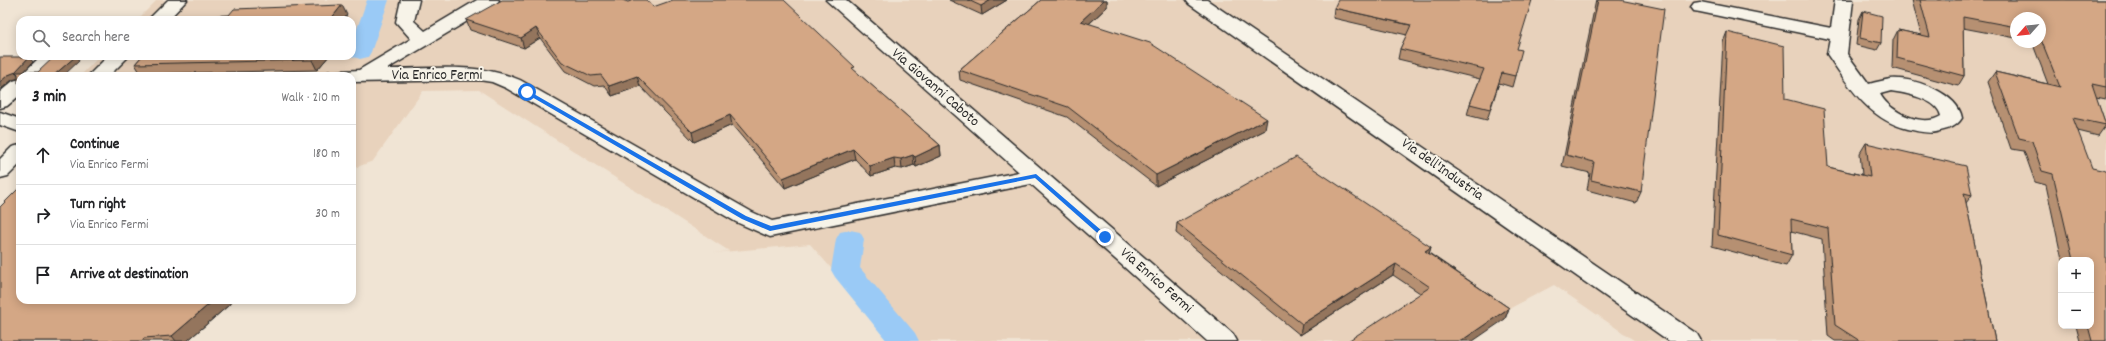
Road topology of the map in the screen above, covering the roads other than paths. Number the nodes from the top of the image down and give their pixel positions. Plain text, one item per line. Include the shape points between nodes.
1 (178, 0) edge
2 (410, 0) edge
3 (490, 0) edge
4 (835, 0) edge
5 (1195, 0) edge
6 (1844, 0) edge
7 (1700, 7) dead end
8 (161, 16) edge
9 (1838, 35) junction
10 (423, 40) junction
11 (1837, 54) junction
12 (48, 60) edge
13 (115, 60) edge
14 (34, 72) edge
15 (102, 72) edge
16 (356, 75) edge
17 (362, 75) junction
18 (16, 88) edge
19 (1916, 89) junction
20 (1871, 100) junction
21 (0, 102) edge
22 (0, 118) edge
23 (16, 124) edge
24 (16, 156) edge
25 (0, 171) edge
26 (1036, 176) junction
27 (1224, 341) edge
28 (1688, 341) edge

1 - 8 street
2 - 10 street via 405,22
3 - 10 street
4 - 26 street, Via Giovanni Caboto
5 - 28 street, Via dell'Industria
6 - 9 street
7 - 9 street
9 - 11 street
10 - 17 street
11 - 19 street via 1870,74
11 - 20 street
12 - 14 street
13 - 15 street
16 - 17 street, Via Enrico Fermi
17 - 26 street, Via Enrico Fermi via 479,74 497,77 744,217 770,229
18 - 21 street
19 - 20 street via 1881,86 1873,89 1870,94
19 - 20 street via 1939,99 1947,106 1952,118 1948,123 1928,126 1900,120 1887,114
22 - 23 street
24 - 25 street
26 - 27 street, Via Enrico Fermi

